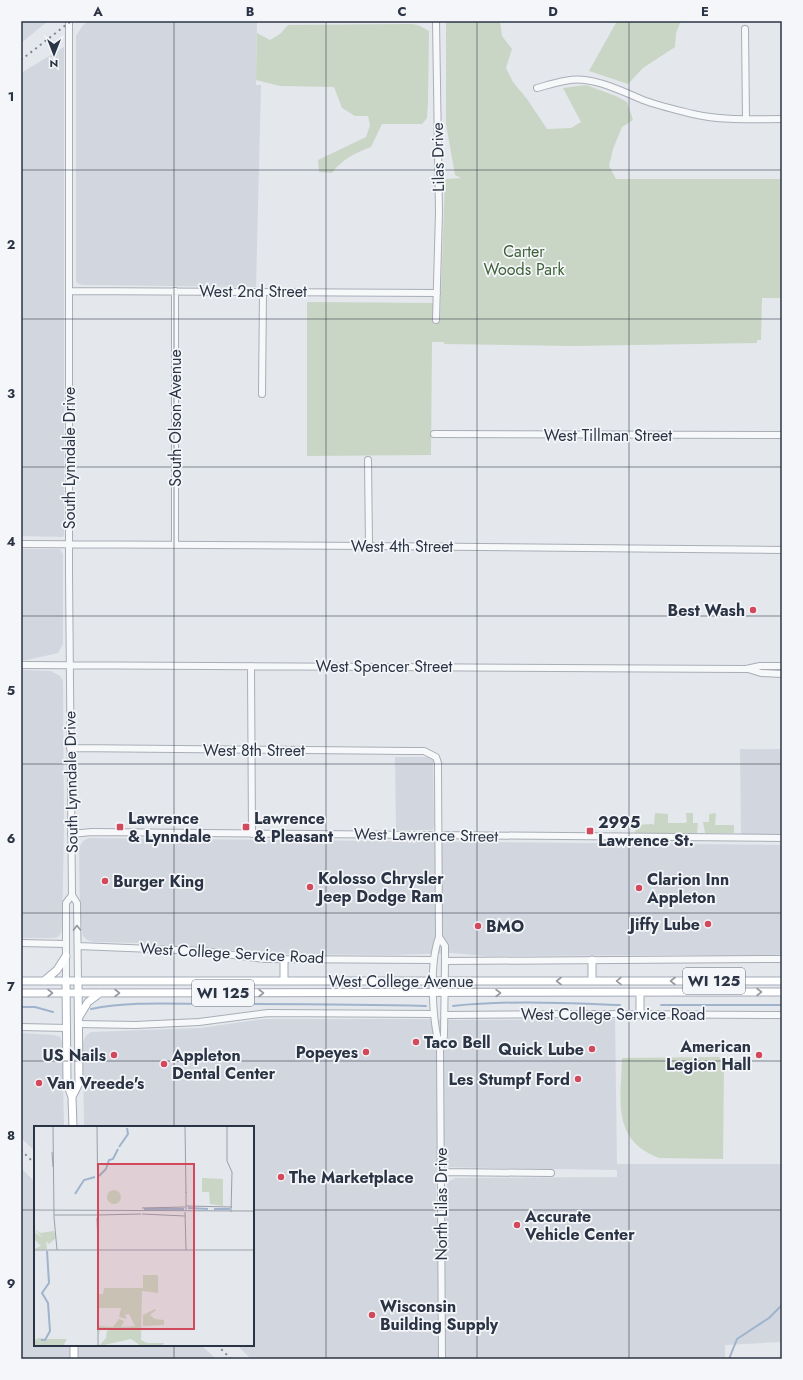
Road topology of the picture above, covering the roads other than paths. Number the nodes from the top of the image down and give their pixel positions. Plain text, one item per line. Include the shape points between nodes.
1 (69, 21) edge
2 (436, 21) edge
3 (745, 28) dead end
4 (537, 88) dead end
5 (746, 119) junction
6 (782, 119) edge
7 (69, 291) junction
8 (176, 291) junction
9 (263, 292) junction
10 (437, 293) junction
11 (436, 320) dead end
12 (262, 394) dead end
13 (434, 434) dead end
14 (782, 435) edge
15 (368, 460) dead end
16 (21, 544) edge
17 (69, 544) junction
18 (175, 545) junction
19 (368, 546) junction
20 (782, 550) edge
21 (21, 665) edge
22 (70, 665) junction
23 (251, 666) junction
24 (782, 666) edge
25 (746, 669) junction
26 (782, 674) edge
27 (70, 748) junction
28 (251, 750) junction
29 (71, 834) junction
30 (252, 834) junction
31 (438, 835) junction
32 (782, 838) edge
33 (72, 895) junction
34 (439, 937) junction
35 (21, 943) edge
36 (66, 944) junction
37 (78, 946) junction
38 (66, 956) junction
39 (284, 959) junction
40 (782, 959) edge
41 (434, 960) junction
42 (592, 960) junction
43 (445, 961) junction
44 (21, 981) edge
45 (44, 981) junction
46 (66, 981) junction
47 (78, 981) junction
48 (284, 981) junction
49 (433, 981) junction
50 (445, 981) junction
51 (592, 981) junction
52 (782, 981) edge
53 (66, 992) junction
54 (78, 992) junction
55 (433, 992) junction
56 (782, 992) edge
57 (21, 993) edge
58 (100, 993) junction
59 (445, 993) junction
60 (640, 993) junction
61 (434, 1014) junction
62 (444, 1015) junction
63 (640, 1015) junction
64 (782, 1016) edge
65 (78, 1021) junction
66 (21, 1026) edge
67 (67, 1028) junction
68 (440, 1048) junction
69 (72, 1097) junction
70 (73, 1126) edge
71 (441, 1172) junction
72 (551, 1173) dead end
73 (74, 1346) edge
74 (74, 1359) edge
75 (442, 1359) edge

1 - 7 street, South Lynndale Drive
2 - 10 street, Lilas Drive via 439,212
3 - 5 street
4 - 5 street via 571,80 585,80 693,114
5 - 6 street
7 - 8 street, West 2nd Street
7 - 17 street, South Lynndale Drive
8 - 9 street, West 2nd Street
8 - 18 street, South Olson Avenue
9 - 10 street, West 2nd Street
9 - 12 street
10 - 11 street, Lilas Drive
13 - 14 street, West Tillman Street
15 - 19 street
16 - 17 street, West 4th Street
17 - 18 street, West 4th Street
17 - 22 street, South Lynndale Drive
18 - 19 street, West 4th Street
19 - 20 street, West 4th Street
21 - 22 street, West Spencer Street
22 - 23 street, West Spencer Street
22 - 27 street, South Lynndale Drive
23 - 25 street, West Spencer Street
23 - 28 street
24 - 25 street, West Spencer Street
25 - 26 street, West Spencer Street
27 - 28 street, West 8th Street
27 - 29 street, South Lynndale Drive
28 - 30 street
28 - 31 street, West 8th Street via 424,751 436,757 438,763
29 - 30 street, West Lawrence Street
29 - 33 street, South Lynndale Drive
30 - 31 street, West Lawrence Street
31 - 32 street, West Lawrence Street
31 - 34 street
33 - 36 street, South Lynndale Drive via 66,903
37 -> 33 street, South Lynndale Drive via 77,903
34 - 41 street, North Lilas Drive
34 - 43 street, North Lilas Drive via 445,946
35 - 36 street
36 - 38 street, South Lynndale Drive
37 - 39 street, West College Service Road via 156,948
37 - 47 street, South Lynndale Drive
38 - 45 main road via 57,970
38 - 46 street, South Lynndale Drive
39 - 41 street, West College Service Road
39 - 48 main road
40 - 42 street
41 - 49 street, North Lilas Drive
42 - 43 street
42 - 51 main road
43 - 50 street, North Lilas Drive
44 - 45 main road, West College Avenue / WI 125
45 - 46 main road, West College Avenue / WI 125
46 - 47 main road, West College Avenue / WI 125
46 - 53 main road
47 - 48 main road, West College Avenue / WI 125
47 - 54 main road
48 - 49 main road, West College Avenue / WI 125
49 - 50 main road, West College Avenue / WI 125
49 - 55 street, North Lilas Drive
51 -> 50 main road, West College Avenue / WI 125
50 - 59 street, North Lilas Drive
52 -> 51 main road, West College Avenue / WI 125
53 - 54 main road, West College Avenue / WI 125
57 -> 53 main road, West College Avenue / WI 125
53 - 67 main road
54 - 58 main road, West College Avenue / WI 125
54 - 65 main road
58 -> 55 main road, West College Avenue / WI 125
55 - 59 main road, West College Avenue / WI 125
55 - 61 street, North Lilas Drive
60 -> 56 main road, West College Avenue / WI 125
58 - 65 main road via 88,1002
59 -> 60 main road, West College Avenue / WI 125
59 - 62 street, North Lilas Drive
60 - 63 main road
61 - 65 street via 268,1013 199,1022 135,1026
61 - 68 street, North Lilas Drive
62 - 63 street, West College Service Road
62 - 68 street, North Lilas Drive via 444,1036
63 - 64 street, West College Service Road
65 - 69 main road via 79,1083
66 - 67 street
67 - 69 main road via 67,1083
68 - 71 street, North Lilas Drive
69 - 70 main road
71 - 72 street
71 - 75 street, North Lilas Drive
73 - 74 main road

